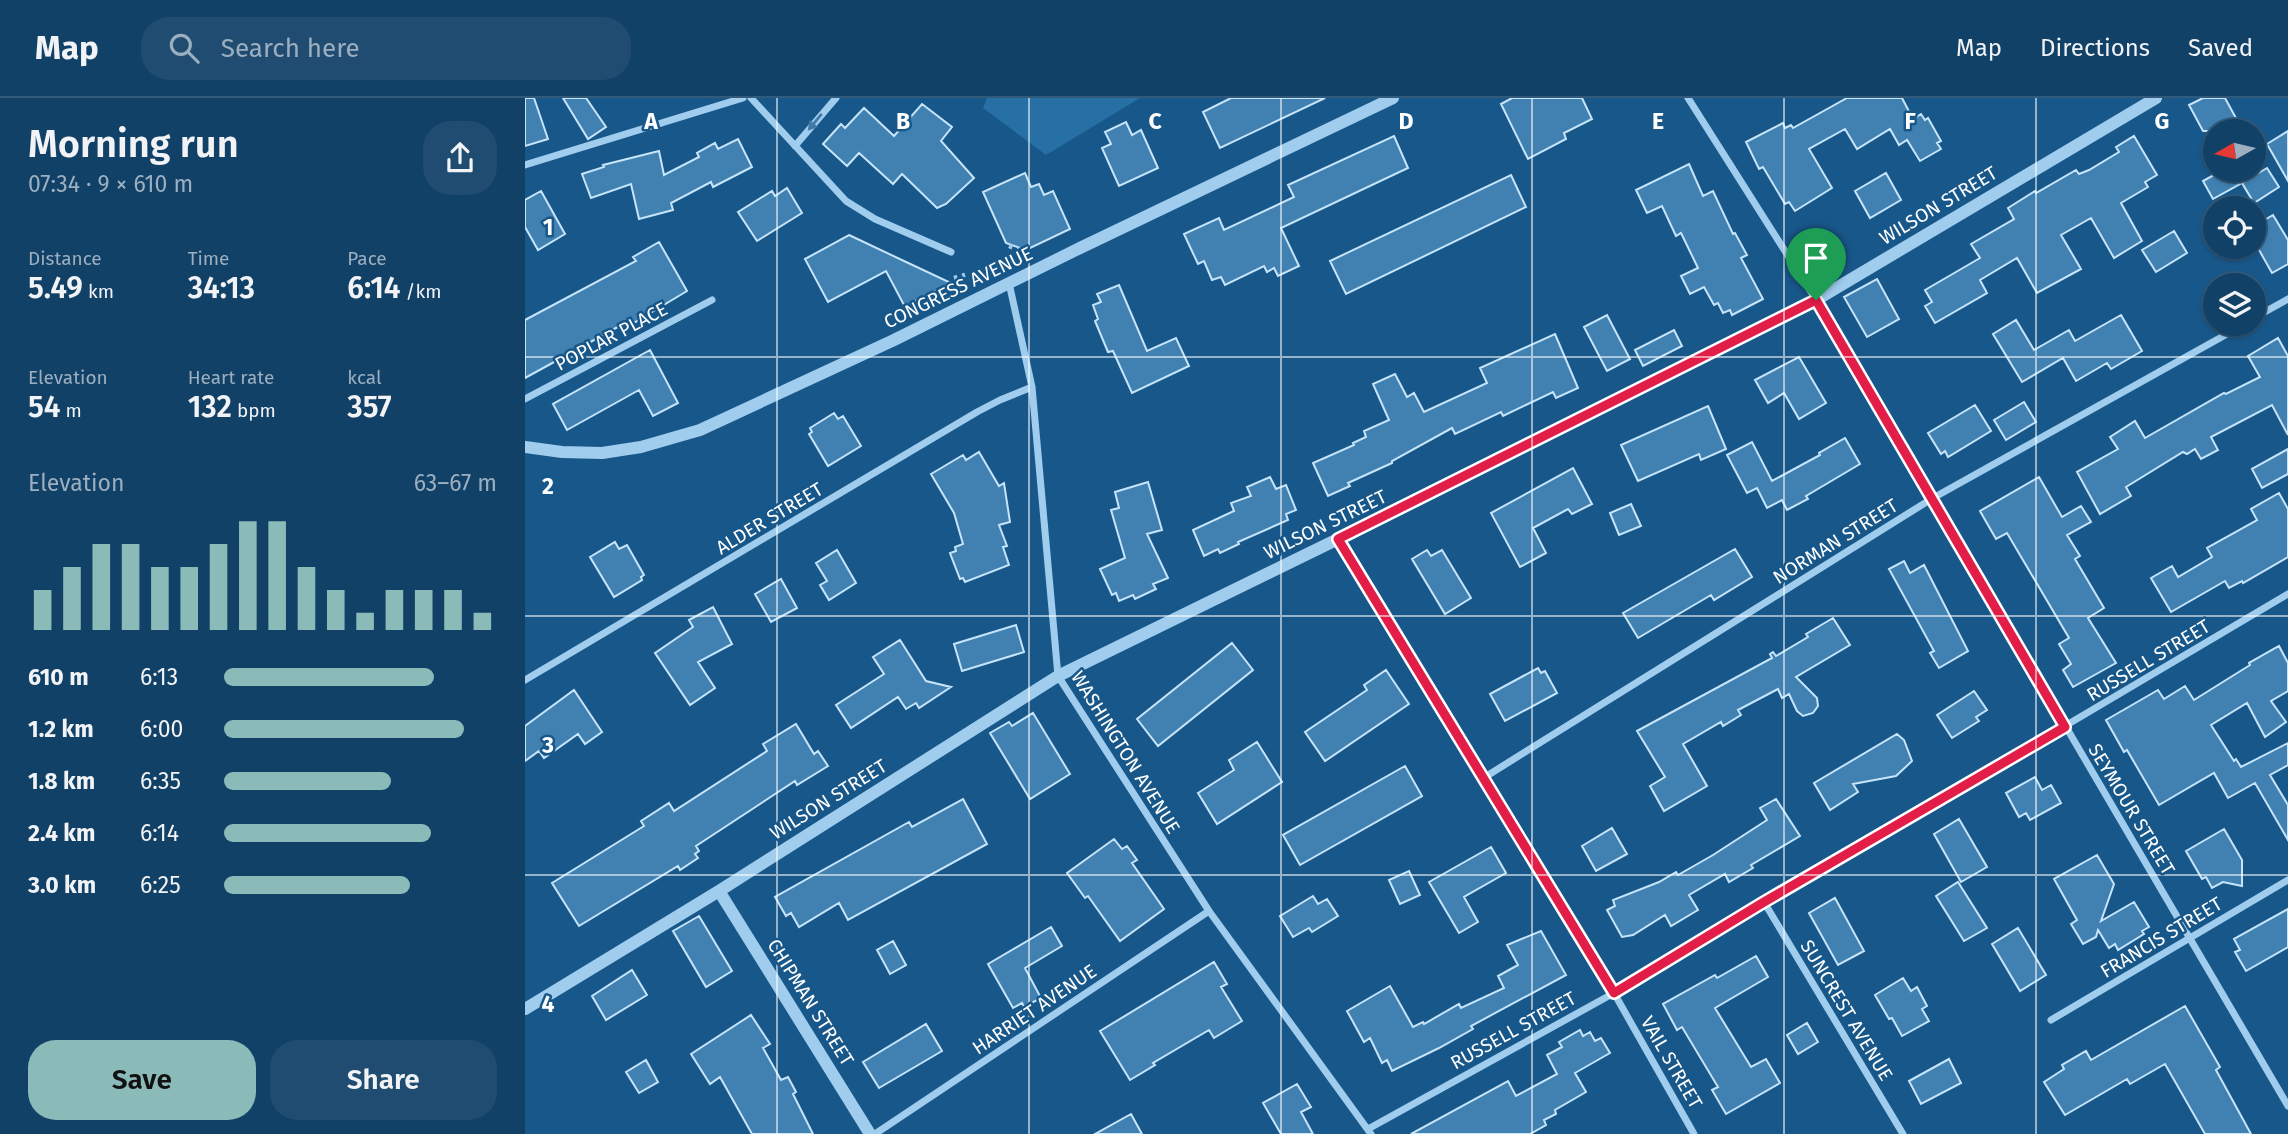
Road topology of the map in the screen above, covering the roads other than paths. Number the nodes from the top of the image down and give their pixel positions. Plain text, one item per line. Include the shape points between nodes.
1 (743, 98) edge
2 (751, 98) edge
3 (836, 98) edge
4 (1393, 98) edge
5 (1688, 98) edge
6 (2156, 98) edge
7 (795, 146) junction
8 (525, 165) edge
9 (951, 252) dead end
10 (1010, 283) junction
11 (2288, 299) edge
12 (712, 300) dead end
13 (1816, 300) junction
14 (2266, 311) edge
15 (2223, 336) edge
16 (1032, 387) junction
17 (525, 399) edge
18 (525, 447) edge
19 (1933, 498) junction
20 (1338, 539) junction
21 (2288, 594) edge
22 (1058, 676) junction
23 (525, 680) edge
24 (2065, 727) junction
25 (1485, 777) junction
26 (2288, 880) edge
27 (719, 891) junction
28 (1764, 902) junction
29 (1209, 911) junction
30 (2190, 938) junction
31 (1614, 993) junction
32 (525, 1009) edge
33 (2051, 1020) dead end
34 (2288, 1106) edge
35 (1369, 1131) edge
36 (873, 1134) edge
37 (1694, 1134) edge
38 (1903, 1134) edge

1 - 8 street
2 - 7 street
3 -> 7 street
4 - 10 street, CONGRESS AVENUE
5 - 13 street, SEYMOUR STREET
6 - 13 street, WILSON STREET
7 - 9 street via 859,211
10 - 16 street, WASHINGTON AVENUE
10 - 18 street, CONGRESS AVENUE via 680,437 602,453
11 - 14 street
12 - 17 street, POPLAR PLACE
13 - 19 street, SEYMOUR STREET
13 - 20 street, WILSON STREET
15 - 19 street, NORMAN STREET
16 - 22 street, WASHINGTON AVENUE
16 - 23 street, ALDER STREET via 977,412
19 - 24 street, SEYMOUR STREET
19 - 25 street, NORMAN STREET
20 - 22 street, WILSON STREET
20 - 25 street, VAIL STREET
21 - 24 street, RUSSELL STREET
22 - 27 street, WILSON STREET
22 - 29 street, WASHINGTON AVENUE
24 - 28 street, RUSSELL STREET
24 - 30 street, SEYMOUR STREET
25 - 31 street, VAIL STREET
26 - 30 street, FRANCIS STREET
27 - 32 street, WILSON STREET
27 - 36 street, CHIPMAN STREET
28 - 31 street, RUSSELL STREET
28 - 38 street, SUNCREST AVENUE
29 - 35 street, WASHINGTON AVENUE
29 - 36 street, HARRIET AVENUE
30 - 33 street, FRANCIS STREET
30 - 34 street, SEYMOUR STREET
31 - 35 street, RUSSELL STREET
31 - 37 street, VAIL STREET

